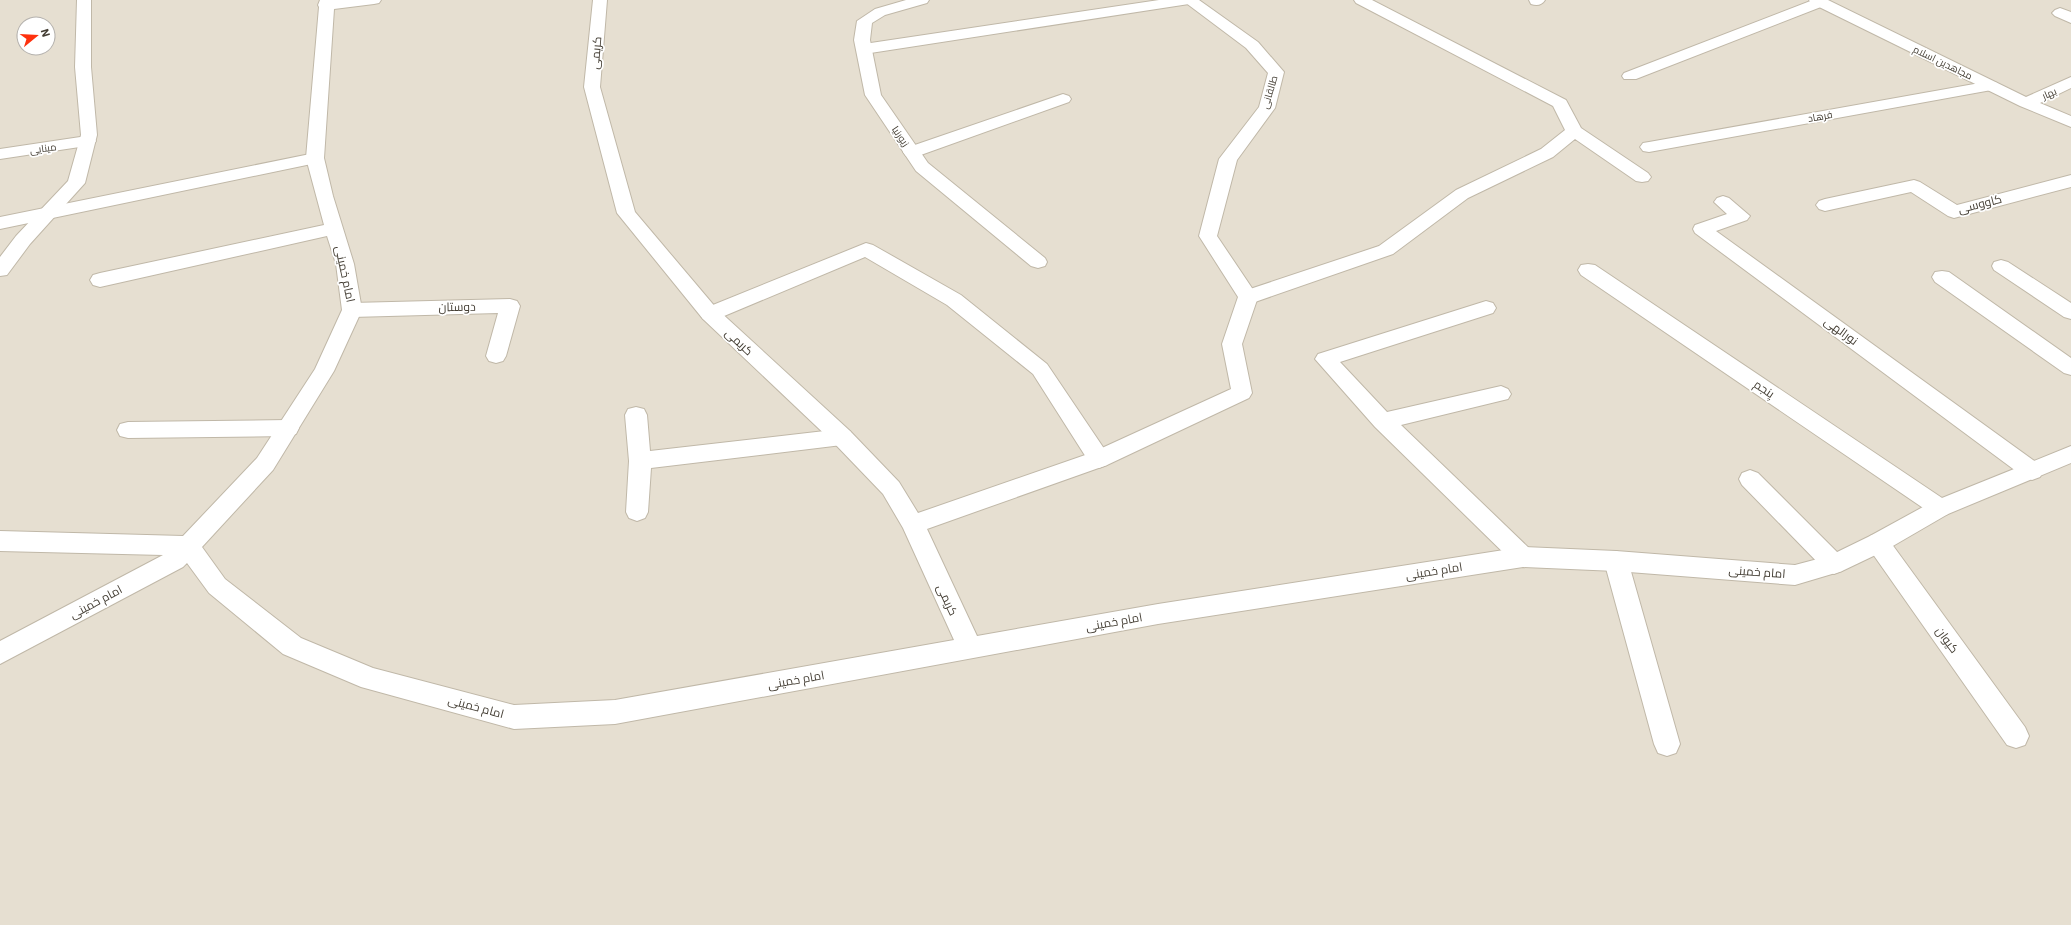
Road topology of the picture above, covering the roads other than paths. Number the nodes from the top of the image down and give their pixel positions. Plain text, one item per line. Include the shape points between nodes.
1 (84, 0) edge
2 (374, 0) edge
3 (600, 0) edge
4 (922, 0) edge
5 (1189, 0) edge
6 (1361, 0) edge
7 (1819, 1) edge
8 (326, 2) edge
9 (864, 49) junction
10 (1630, 76) dead end
11 (2071, 82) edge
12 (1991, 86) junction
13 (1063, 99) dead end
14 (2026, 103) junction
15 (2071, 122) edge
16 (1574, 131) junction
17 (87, 141) junction
18 (1649, 147) dead end
19 (912, 152) junction
20 (0, 154) edge
21 (315, 158) junction
22 (1642, 177) dead end
23 (2071, 181) edge
24 (1723, 202) dead end
25 (1825, 205) dead end
26 (50, 212) junction
27 (0, 223) edge
28 (334, 229) junction
29 (1038, 262) dead end
30 (2001, 266) dead end
31 (0, 270) edge
32 (1588, 270) dead end
33 (1942, 277) dead end
34 (100, 280) dead end
35 (1248, 297) junction
36 (1486, 308) dead end
37 (352, 310) junction
38 (2071, 312) edge
39 (710, 314) junction
40 (496, 356) dead end
41 (2071, 368) edge
42 (1501, 394) dead end
43 (636, 415) dead end
44 (1383, 421) junction
45 (288, 428) junction
46 (128, 430) dead end
47 (842, 436) junction
48 (2071, 454) edge
49 (1099, 459) junction
50 (640, 461) junction
51 (2032, 471) junction
52 (1750, 479) dead end
53 (1940, 508) junction
54 (637, 512) dead end
55 (913, 524) junction
56 (0, 541) edge
57 (1878, 543) junction
58 (188, 546) junction
59 (1522, 558) junction
60 (1616, 561) junction
61 (1834, 564) junction
62 (970, 648) junction
63 (0, 653) edge
64 (2016, 736) dead end
65 (1667, 744) dead end

1 - 17 street via 83,66 89,135
2 - 8 street
3 - 39 street, کریمی via 592,87 626,213
4 - 9 street, زیورنیا via 880,12 865,21 862,40
5 - 9 street
5 - 35 street, طالقانی via 1252,45 1276,72 1266,108 1228,159 1208,236
6 - 16 street via 1560,103
7 - 10 street
7 - 12 street, مجاهدین اسلام
8 - 21 street, امام خمینی
9 - 19 street, زیورنیا via 873,95
11 - 14 street, بهار
12 - 14 street, مجاهدین اسلام
12 - 18 street, فرهاد
13 - 19 street
14 - 15 street, مجاهدین اسلام
16 - 22 street
16 - 35 street via 1547,153 1462,194 1386,250
17 - 20 street, مینایی
17 - 26 street via 76,183
19 - 29 street, زیورنیا via 922,167
21 - 26 street
21 - 28 street, امام خمینی
23 - 25 street, کاووسی via 1954,212 1914,186
24 - 51 street, نورالهی via 1741,216 1702,229
26 - 27 street
26 - 31 street
28 - 34 street
28 - 37 street, امام خمینی via 345,264
30 - 38 street
32 - 53 street, پنجم
33 - 41 street
35 - 49 street via 1232,344 1242,393
36 - 44 street via 1326,359
37 - 40 street, دوستان via 510,306
37 - 45 street, امام خمینی via 324,371
39 - 47 street, کریمی
39 - 49 street via 866,249 954,300 1040,369
42 - 44 street
43 - 50 street
44 - 59 street
45 - 46 street
45 - 58 street, امام خمینی via 265,464
47 - 50 street
47 - 55 street, کریمی via 891,488
48 - 51 street, امام خمینی
49 - 55 street
50 - 54 street
51 - 53 street, امام خمینی
52 - 61 street
53 - 57 street, امام خمینی
55 - 62 street, کریمی
56 - 58 street
57 - 61 street, امام خمینی
57 - 64 street, کیوان
58 - 62 street, امام خمینی via 217,586 292,646 370,679 514,717 615,712
58 - 63 street, امام خمینی via 175,560
59 - 60 street, امام خمینی
59 - 62 street, امام خمینی via 1158,614
60 - 61 street, امام خمینی via 1795,575
60 - 65 street

